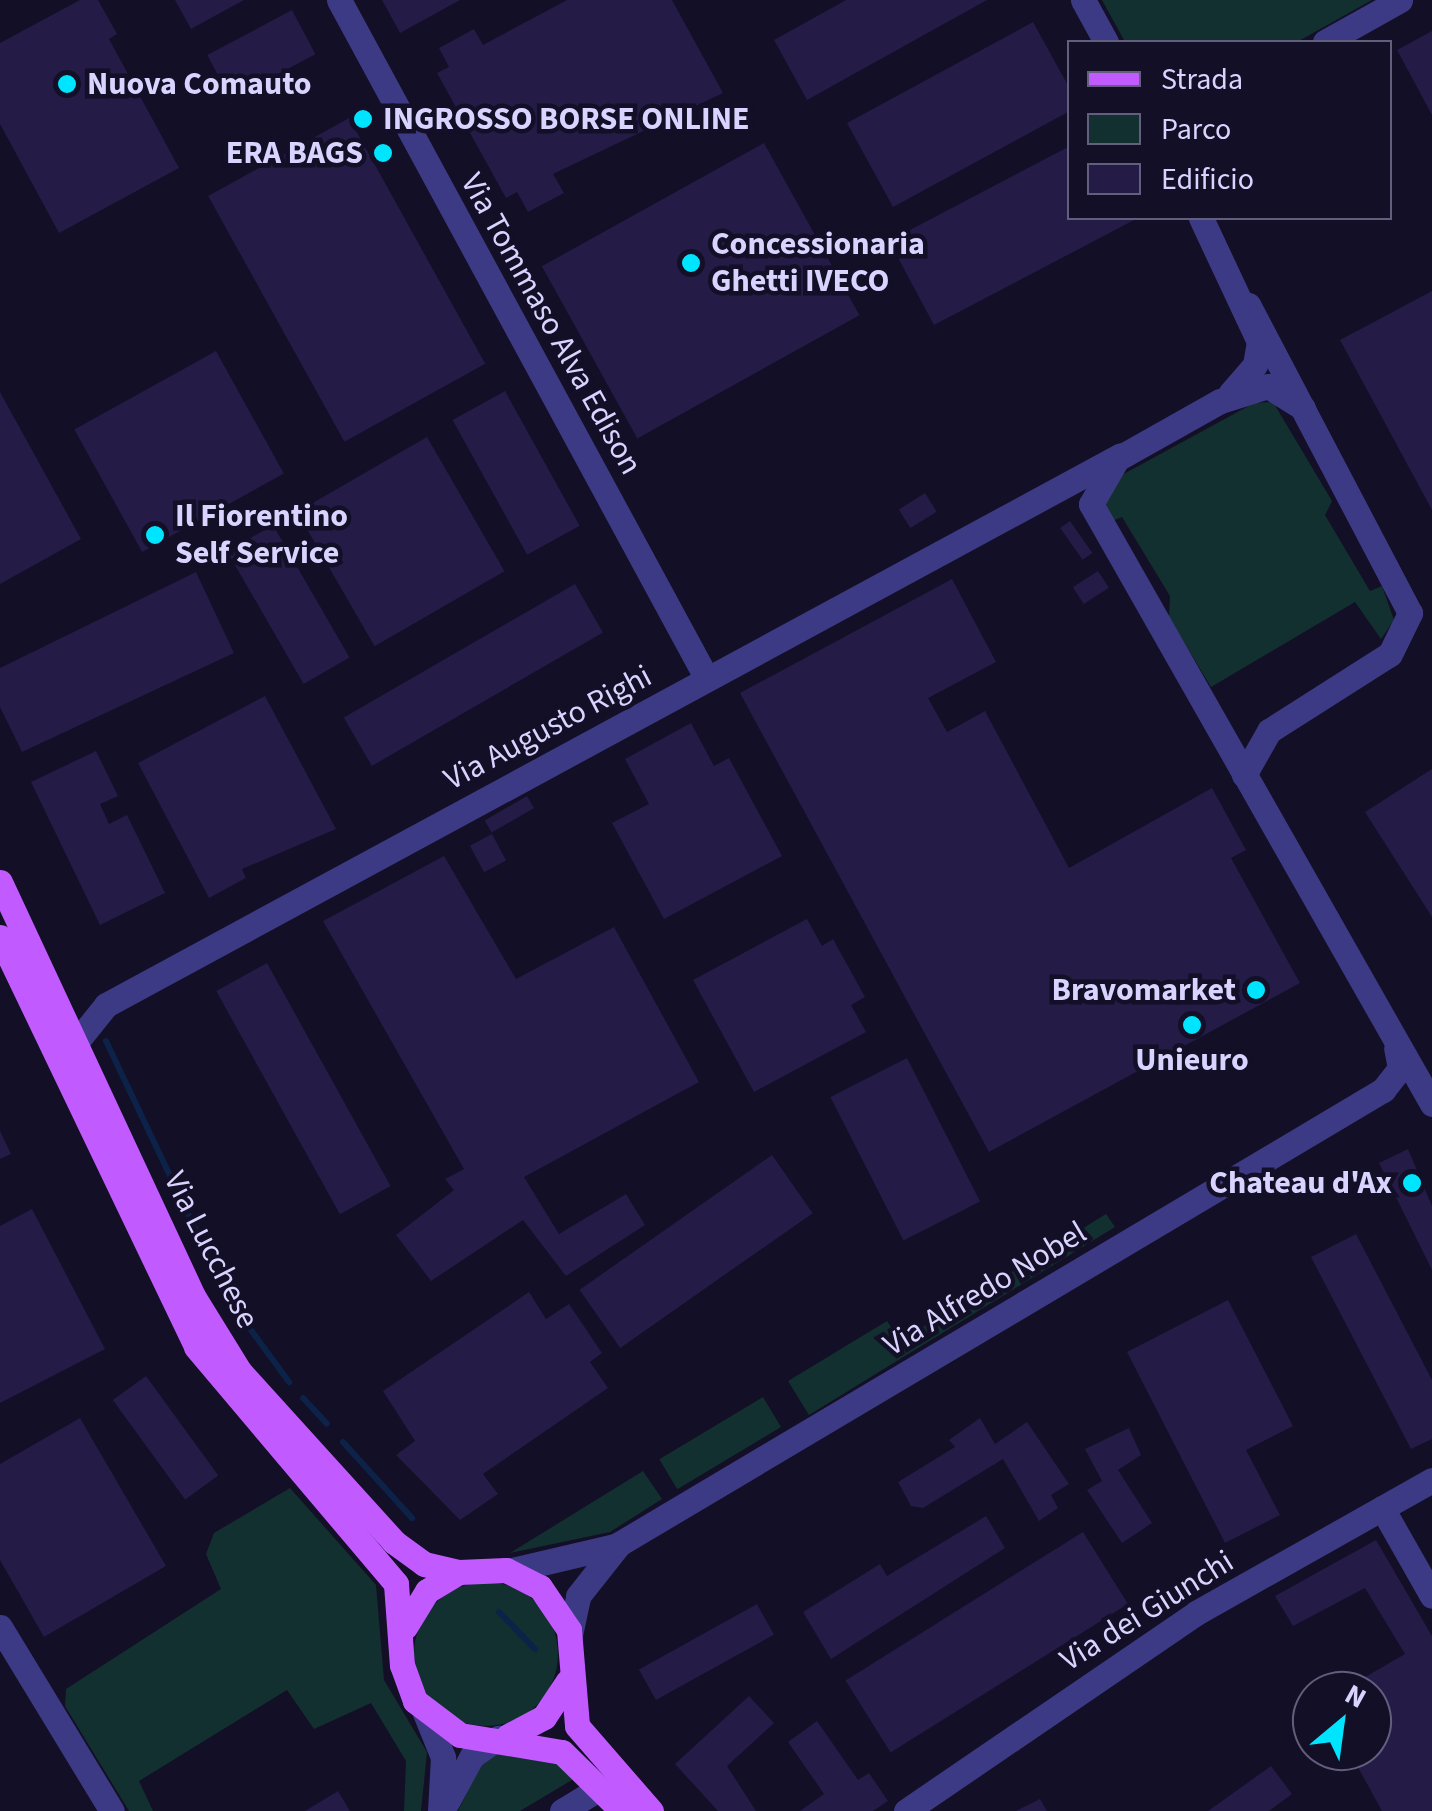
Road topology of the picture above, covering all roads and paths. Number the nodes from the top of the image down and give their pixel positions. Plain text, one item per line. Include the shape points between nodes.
1 (339, 0) edge
2 (1083, 0) edge
3 (1400, 0) edge
4 (1105, 40) edge
5 (1329, 40) edge
6 (1202, 220) edge
7 (1248, 305) junction
8 (1220, 401) junction
9 (1303, 408) junction
10 (1121, 455) junction
11 (1030, 504) junction
12 (1098, 527) junction
13 (707, 679) junction
14 (1208, 714) junction
15 (1274, 728) junction
16 (1244, 775) junction
17 (0, 882) edge
18 (1323, 910) junction
19 (0, 937) edge
20 (55, 1004) junction
21 (99, 1009) junction
22 (74, 1045) junction
23 (1396, 1048) junction
24 (1432, 1072) edge
25 (1383, 1090) junction
26 (1432, 1105) edge
27 (1432, 1480) edge
28 (1382, 1508) junction
29 (620, 1544) junction
30 (508, 1571) junction
31 (459, 1572) junction
32 (1432, 1596) edge
33 (0, 1627) edge
34 (403, 1633) junction
35 (570, 1635) junction
36 (570, 1674) junction
37 (425, 1714) junction
38 (498, 1738) junction
39 (600, 1788) junction
40 (112, 1811) edge
41 (442, 1811) edge
42 (562, 1811) edge
43 (622, 1811) edge
44 (651, 1811) edge
45 (906, 1811) edge

1 - 13 street, Via Tommaso Alva Edison
2 - 4 street
3 - 5 street
6 - 7 street
7 - 8 street via 1258,354
7 - 9 street
8 - 9 street via 1268,386
8 - 10 street
9 - 15 street via 1409,620 1390,654
10 - 11 street, Via Augusto Righi
10 - 12 street via 1093,488
11 - 12 street via 1064,498
11 - 13 street, Via Augusto Righi
12 - 14 street
13 - 21 street, Via Augusto Righi
14 - 15 street via 1239,735
14 - 16 street
15 - 16 street via 1247,756
16 - 18 street
17 - 20 main road, Via Lucchese
18 - 23 street
18 - 24 street
19 - 34 main road, Via Lucchese via 196,1347 383,1564 403,1598
20 - 21 street
20 - 22 main road, Via Lucchese
21 - 22 street, Via Augusto Righi
22 - 31 main road, Via Lucchese via 198,1306 240,1372 394,1542 424,1564
23 - 25 street via 1400,1068
23 - 26 street
25 - 26 street
25 - 29 street, Via Alfredo Nobel
27 - 28 street, Via dei Giunchi
28 - 32 street
28 - 45 street, Via dei Giunchi via 1196,1612
29 - 30 street, Via Alfredo Nobel
29 - 35 street, Via Alfredo Nobel via 578,1596
30 - 31 main road, Via Lucchese
30 - 35 main road via 546,1592
31 - 34 main road via 422,1597
33 - 40 street
34 - 37 main road, Via Lucchese via 404,1678
35 - 36 main road
36 - 38 main road via 544,1717
36 - 44 main road via 583,1737
37 - 38 main road via 460,1735
37 - 41 street via 443,1758
38 - 39 main road via 562,1752
38 - 41 street via 472,1756
39 - 42 street
39 - 43 main road

